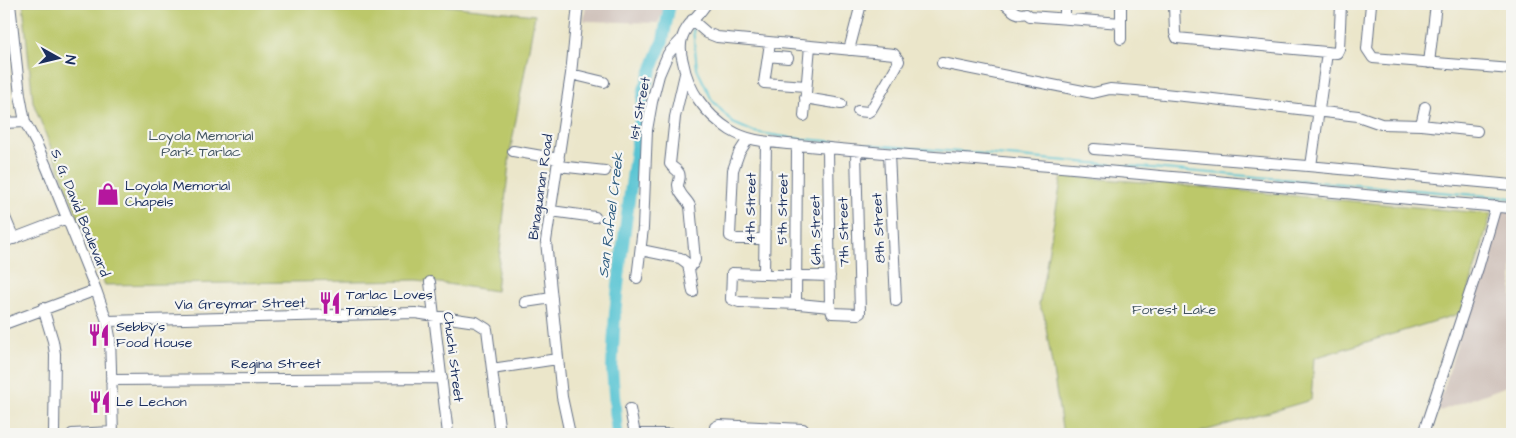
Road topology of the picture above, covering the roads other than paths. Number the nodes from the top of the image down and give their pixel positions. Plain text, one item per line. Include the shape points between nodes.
1 (10, 4) edge
2 (578, 4) edge
3 (706, 4) edge
4 (860, 4) edge
5 (1005, 4) edge
6 (1065, 4) edge
7 (1121, 4) edge
8 (1174, 4) edge
9 (1341, 4) edge
10 (1371, 4) edge
11 (1436, 4) edge
12 (1026, 9) edge
13 (1066, 18) junction
14 (692, 20) junction
15 (1121, 23) junction
16 (1121, 38) dead end
17 (682, 39) junction
18 (770, 43) junction
19 (810, 46) junction
20 (849, 50) junction
21 (1332, 53) junction
22 (768, 56) junction
23 (788, 58) dead end
24 (1429, 63) junction
25 (942, 64) dead end
26 (1512, 69) edge
27 (685, 73) junction
28 (571, 74) junction
29 (604, 82) dead end
30 (806, 86) junction
31 (805, 98) junction
32 (841, 104) dead end
33 (1425, 107) dead end
34 (858, 111) dead end
35 (1319, 111) junction
36 (804, 116) dead end
37 (25, 122) junction
38 (4, 123) edge
39 (1421, 125) junction
40 (1477, 131) dead end
41 (748, 139) junction
42 (766, 142) junction
43 (797, 145) junction
44 (828, 148) junction
45 (1094, 149) dead end
46 (513, 151) dead end
47 (856, 151) junction
48 (889, 154) junction
49 (558, 162) junction
50 (1311, 166) junction
51 (605, 171) dead end
52 (1512, 185) edge
53 (1496, 206) junction
54 (1512, 208) edge
55 (551, 211) junction
56 (4, 215) edge
57 (595, 217) dead end
58 (67, 218) junction
59 (764, 239) junction
60 (9, 241) edge
61 (641, 250) junction
62 (688, 264) junction
63 (764, 273) junction
64 (796, 274) junction
65 (830, 276) junction
66 (638, 278) dead end
67 (430, 282) dead end
68 (96, 290) junction
69 (693, 292) dead end
70 (552, 298) junction
71 (896, 301) dead end
72 (525, 302) dead end
73 (796, 304) junction
74 (43, 308) junction
75 (830, 309) junction
76 (434, 316) junction
77 (107, 321) junction
78 (4, 324) edge
79 (557, 359) junction
80 (492, 369) junction
81 (442, 378) junction
82 (111, 380) junction
83 (630, 409) dead end
84 (803, 429) dead end
85 (113, 433) edge
86 (54, 434) edge
87 (72, 434) edge
88 (448, 434) edge
89 (500, 434) edge
90 (570, 434) edge
91 (634, 434) edge
92 (715, 434) edge
93 (1423, 434) edge

1 - 37 street, S. G. David Boulevard
2 - 28 street, Binaguanan Road
3 - 14 street, 1st Street
4 - 20 street
5 - 12 street via 1018,14
6 - 13 street
7 - 15 street
8 - 21 street via 1177,38
9 - 21 street via 1339,49
10 - 24 street via 1367,49 1371,57
11 - 24 street
12 - 13 street via 1032,17
13 - 15 street
14 - 17 street, 1st Street
14 - 18 street via 717,37
15 - 16 street
17 - 27 street
17 - 61 street, 1st Street via 668,54 652,102 647,130
18 - 19 street
18 - 22 street
19 - 20 street
19 - 30 street
20 - 34 street via 894,54 899,61 871,110
21 - 35 street
22 - 23 street
22 - 30 street via 764,83
24 - 26 street
25 - 35 street via 1093,93 1110,89
27 - 41 street via 697,98 717,120
27 - 62 street via 675,117 670,164 678,172 680,194 690,206 696,254 693,264
28 - 29 street
28 - 49 street, Binaguanan Road
30 - 31 street
31 - 32 street
31 - 36 street
33 - 39 street
35 - 39 street via 1358,116 1381,124
35 - 50 street
37 - 38 street
37 - 58 street, S. G. David Boulevard
39 - 40 street
41 - 42 street
41 - 59 street via 733,170 730,236
42 - 43 street
42 - 59 street, 4th Street
43 - 44 street
43 - 64 street, 5th Street
44 - 47 street
44 - 65 street, 6th Street
45 - 50 street
46 - 49 street
47 - 48 street
47 - 75 street, 7th Street via 860,312 832,313
48 - 53 street
48 - 71 street, 8th Street
49 - 51 street
49 - 55 street, Binaguanan Road
50 - 52 street
53 - 54 street
53 - 93 street
55 - 57 street
55 - 70 street, Binaguanan Road via 546,248
56 - 60 street
58 - 60 street
58 - 68 street, S. G. David Boulevard
59 - 63 street, 4th Street
61 - 62 street via 680,258
61 - 66 street, 1st Street
62 - 69 street
63 - 64 street
63 - 73 street via 732,273 731,299
64 - 65 street
64 - 73 street, 5th Street
65 - 75 street, 6th Street
67 - 76 street, Chuchi Street
68 - 74 street
68 - 77 street, S. G. David Boulevard
70 - 72 street
70 - 79 street, Binaguanan Road
73 - 75 street
74 - 78 street
74 - 86 street via 55,354
76 - 77 street, Via Greymar Street via 415,313
76 - 80 street, Via Greymar Street via 482,324 487,329
76 - 81 street, Chuchi Street
77 - 82 street, S. G. David Boulevard
79 - 80 street
79 - 90 street, Binaguanan Road
80 - 89 street, Via Greymar Street
81 - 82 street, Regina Street
81 - 88 street, Chuchi Street
82 - 85 street, S. G. David Boulevard
83 - 91 street
84 - 92 street via 719,425 715,427
85 - 87 street
91 - 92 street

